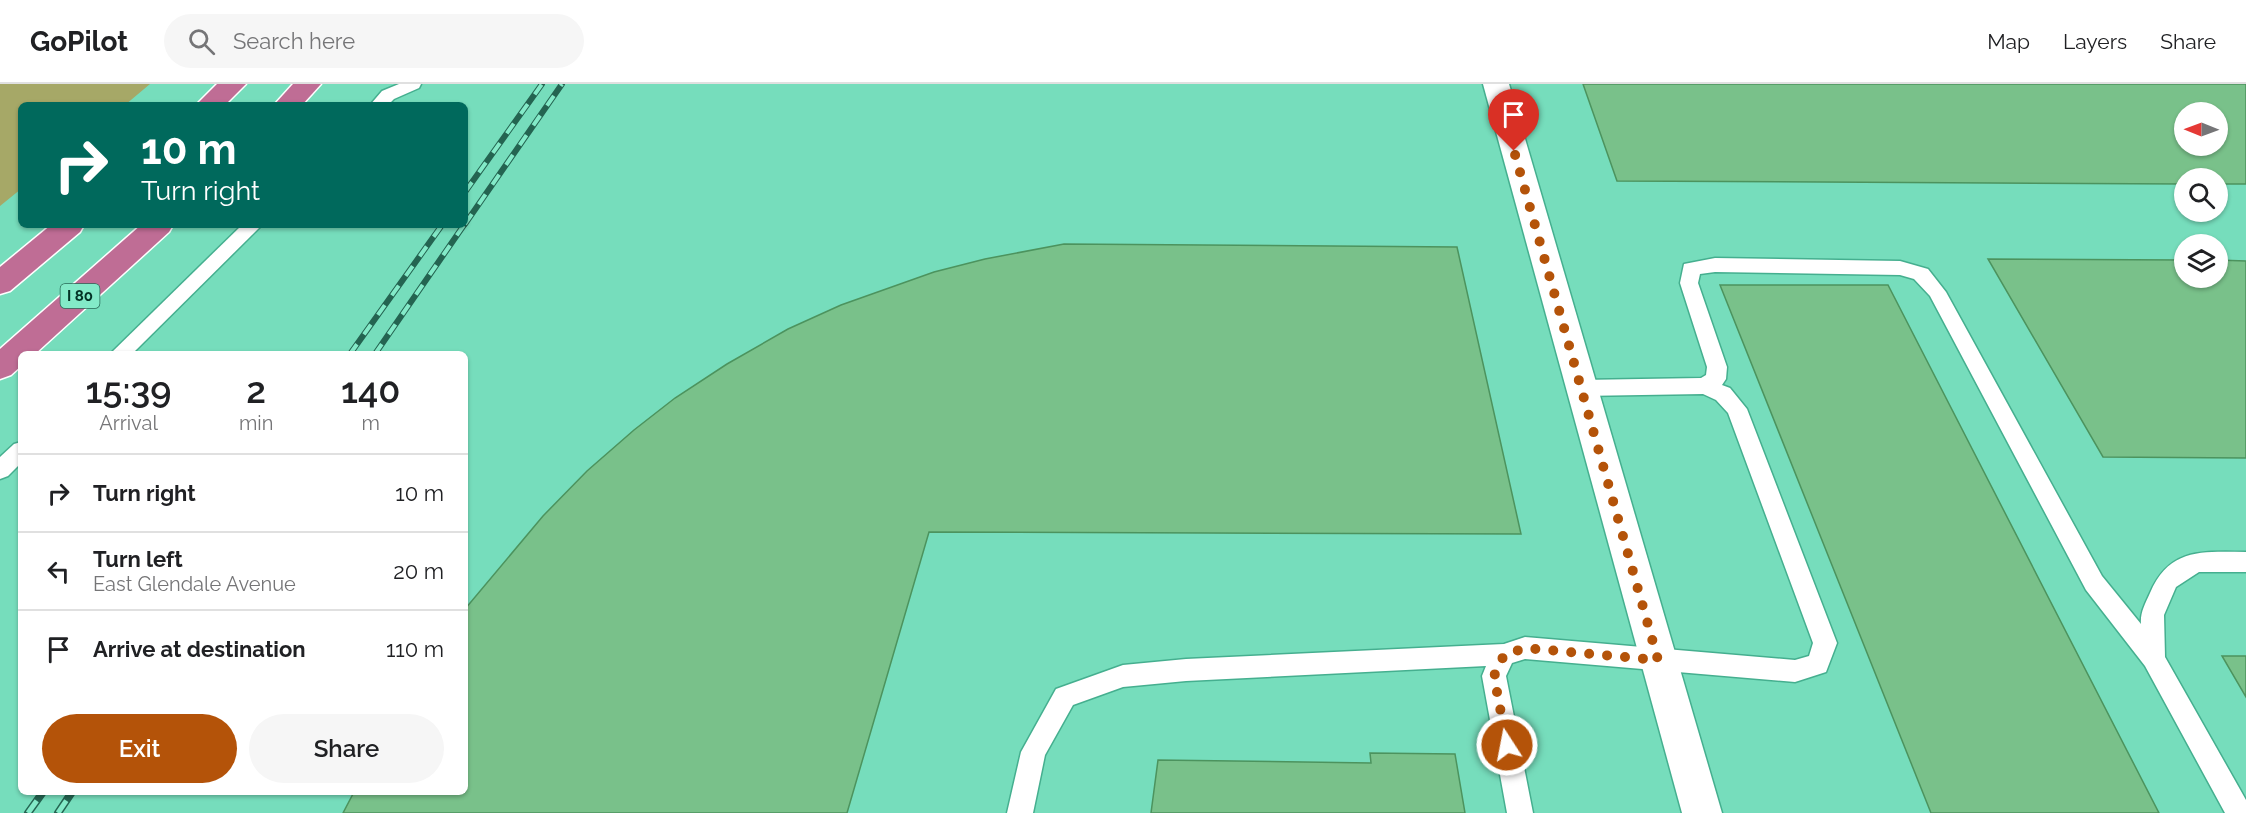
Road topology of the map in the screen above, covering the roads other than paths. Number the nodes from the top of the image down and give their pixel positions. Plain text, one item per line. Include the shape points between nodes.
1 (233, 84) edge
2 (308, 84) edge
3 (413, 84) edge
4 (1496, 84) edge
5 (212, 102) edge
6 (289, 102) edge
7 (381, 102) edge
8 (65, 228) edge
9 (156, 228) edge
10 (250, 228) edge
11 (0, 283) edge
12 (123, 351) edge
13 (0, 367) edge
14 (1705, 386) junction
15 (1581, 388) junction
16 (18, 453) edge
17 (0, 470) edge
18 (2246, 562) edge
19 (1504, 655) junction
20 (2153, 658) junction
21 (1658, 660) junction
22 (1020, 813) edge
23 (1520, 813) edge
24 (1702, 813) edge
25 (2239, 813) edge

1 - 5 highway
2 - 6 highway
3 - 7 lane
4 - 15 street
8 - 11 highway
9 - 13 highway, I 80
10 - 12 lane
14 - 15 lane
14 - 20 lane via 1716,379 1717,367 1689,283 1691,269 1715,265 1900,268 1921,274 1937,292 2094,583
14 - 21 lane via 1723,394 1737,409 1825,643 1818,663 1795,671
15 - 21 street
16 - 17 lane
18 - 20 lane via 2194,562 2168,580 2152,615
19 - 21 lane via 1525,648
19 - 22 lane via 1124,676 1065,697 1033,752
19 - 23 lane via 1494,676
20 - 25 lane
21 - 24 street

